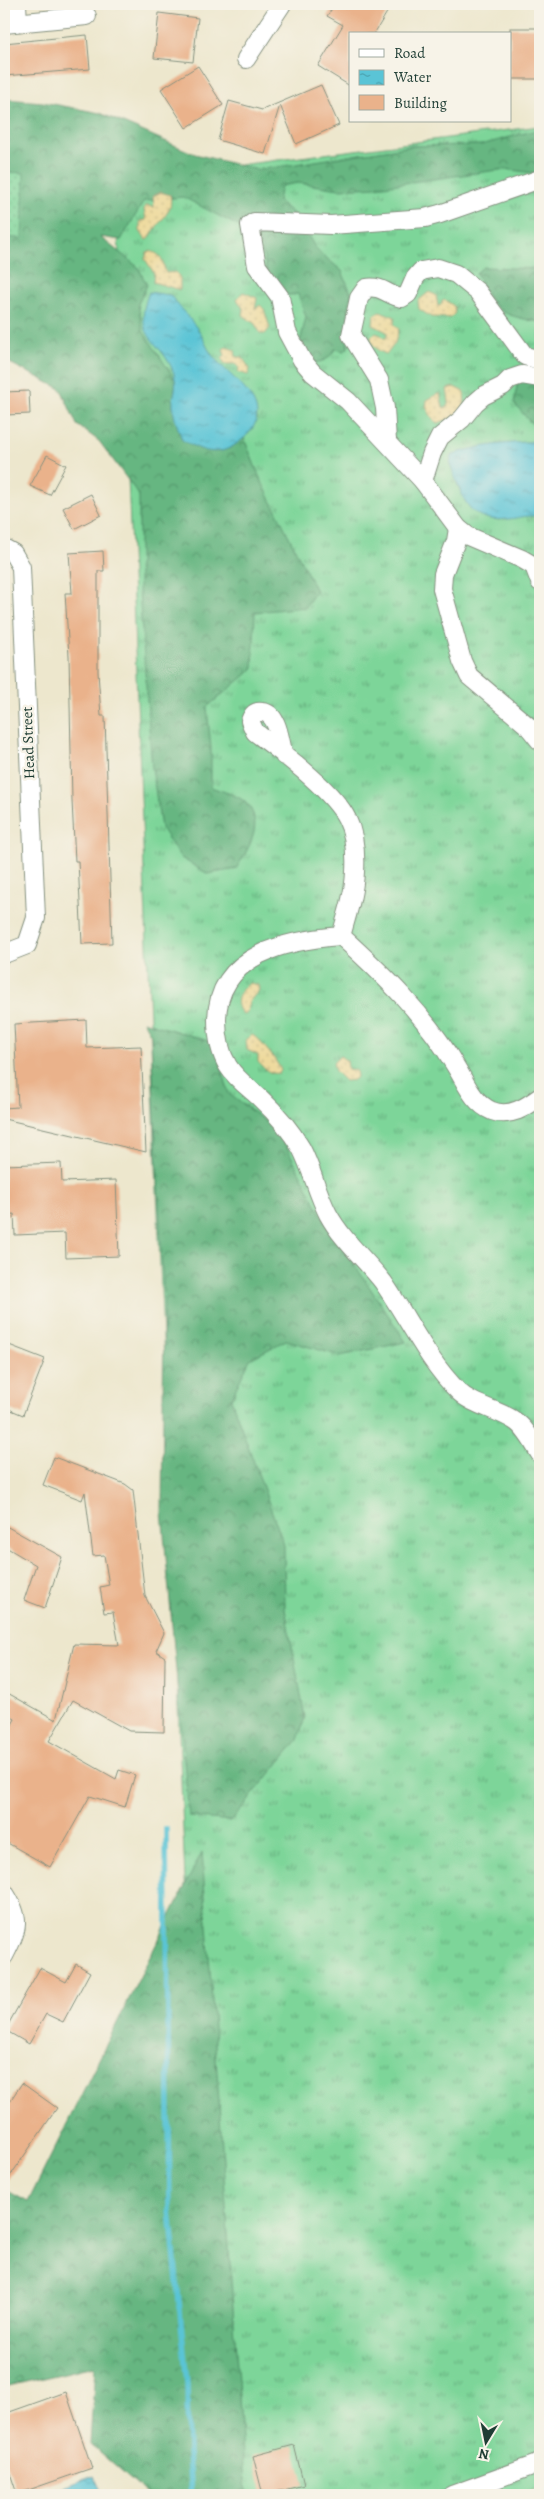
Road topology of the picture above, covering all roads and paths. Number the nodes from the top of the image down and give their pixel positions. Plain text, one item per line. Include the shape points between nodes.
1 (17, 4) edge
2 (282, 4) edge
3 (87, 16) dead end
4 (11, 23) edge
5 (246, 59) dead end
6 (540, 179) edge
7 (540, 360) edge
8 (540, 378) edge
9 (387, 441) junction
10 (423, 481) junction
11 (458, 528) junction
12 (4, 548) edge
13 (540, 582) edge
14 (540, 741) edge
15 (284, 756) dead end
16 (334, 936) junction
17 (4, 954) edge
18 (540, 1097) edge
19 (540, 1454) edge
20 (4, 1892) edge
21 (4, 1956) edge
22 (540, 2463) edge
23 (452, 2495) edge

1 - 4 street
2 - 5 street
3 - 4 street
6 - 9 street via 425,218 332,225 254,222 250,225 257,266 280,297 292,345 312,373 348,401
7 - 9 street via 525,356 478,292 465,279 447,270 429,268 420,271 408,294 402,298 377,286 366,288 359,298 351,335 378,380 385,408
8 - 10 street via 522,375 510,378 475,403 440,437
9 - 10 street
10 - 11 street
11 - 13 street via 468,536 534,566
11 - 14 street via 443,574 442,589 462,661 469,676 527,725
12 - 17 street, Head Street via 13,553 21,567 36,918 27,945
15 - 16 street via 332,798 347,819 355,858 352,898
16 - 18 street via 418,1013 436,1035 475,1099 483,1106 508,1113
16 - 19 street via 302,939 281,946 254,958 233,974 220,995 218,1010 218,1031 225,1060 236,1076 287,1126 309,1164 336,1227 382,1281 455,1387 466,1397 515,1421
20 - 21 street via 18,1923
22 - 23 street

